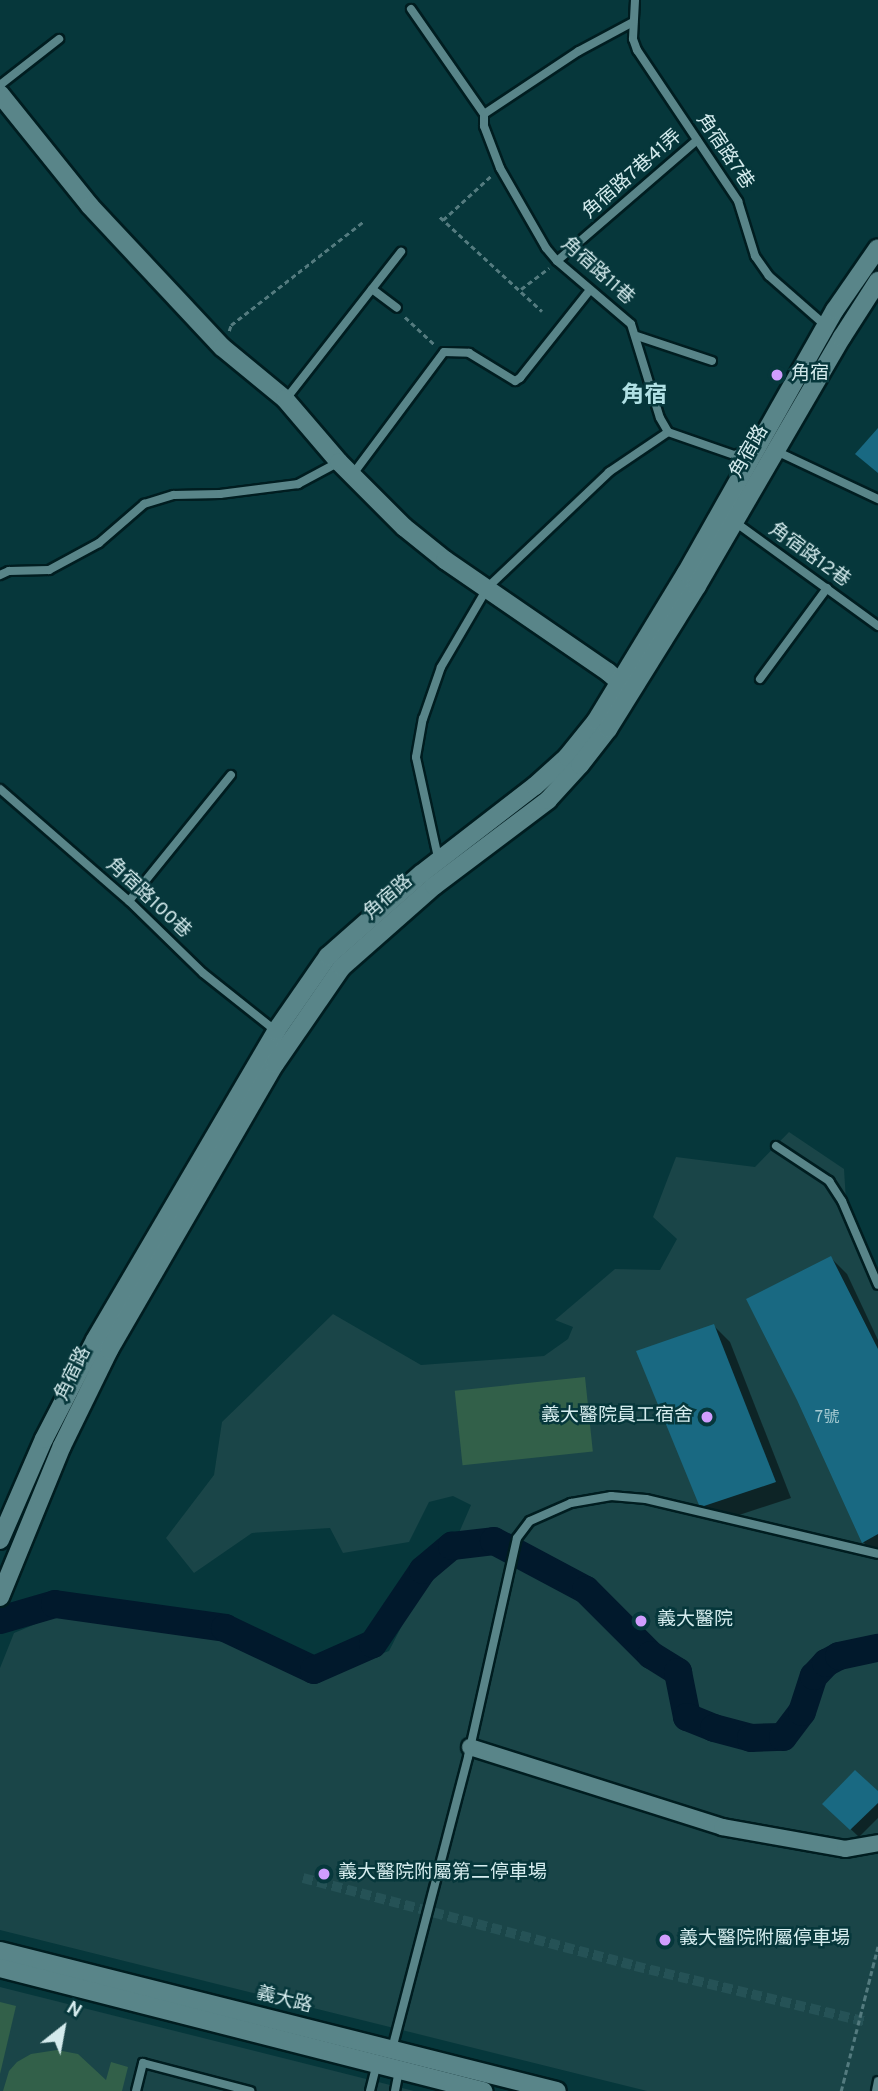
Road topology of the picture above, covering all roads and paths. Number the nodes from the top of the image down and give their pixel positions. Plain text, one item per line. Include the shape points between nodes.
1 (635, 0) edge
2 (411, 9) dead end
3 (633, 22) junction
4 (60, 38) dead end
5 (0, 85) edge
6 (0, 94) edge
7 (484, 114) junction
8 (697, 140) junction
9 (500, 168) junction
10 (364, 221) dead end
11 (878, 248) edge
12 (401, 252) dead end
13 (557, 261) junction
14 (878, 281) edge
15 (372, 289) junction
16 (519, 290) junction
17 (590, 290) junction
18 (397, 308) joint
19 (542, 311) dead end
20 (826, 326) junction
21 (637, 336) junction
22 (842, 337) junction
23 (222, 347) junction
24 (443, 352) junction
25 (712, 360) dead end
26 (285, 400) junction
27 (668, 432) junction
28 (757, 448) junction
29 (775, 451) junction
30 (346, 468) junction
31 (878, 499) edge
32 (728, 516) junction
33 (0, 575) edge
34 (488, 587) junction
35 (827, 588) junction
36 (878, 626) edge
37 (760, 679) dead end
38 (626, 687) junction
39 (231, 775) dead end
40 (0, 789) edge
41 (443, 868) junction
42 (129, 901) junction
43 (276, 1031) junction
44 (776, 1146) dead end
45 (878, 1285) edge
46 (0, 1540) edge
47 (878, 1554) edge
48 (1, 1589) edge
49 (470, 1747) junction
50 (878, 1843) edge
51 (878, 1946) edge
52 (0, 1951) edge
53 (0, 1968) edge
54 (392, 2049) junction
55 (376, 2064) junction
56 (399, 2070) junction
57 (878, 2081) edge
58 (136, 2091) edge
59 (250, 2091) edge
60 (370, 2091) edge
61 (395, 2091) edge
62 (484, 2091) edge
63 (557, 2091) edge
64 (841, 2091) edge
65 (876, 2091) edge

1 - 3 lane, 角宿路7巷
2 - 7 lane, 角宿路11巷
3 - 7 lane via 579,51
3 - 8 lane, 角宿路7巷 via 636,50
4 - 5 lane
6 - 23 main road via 90,206
7 - 9 lane, 角宿路11巷
8 - 13 lane, 角宿路7巷41弄
8 - 20 lane, 角宿路7巷 via 738,201 755,256 769,275
9 - 13 lane, 角宿路11巷
9 - 16 path via 441,219
10 - 23 path via 232,326
11 - 20 main road, 角宿路
12 - 15 lane
13 - 16 path
13 - 17 lane, 角宿路11巷
14 - 22 main road, 角宿路
15 - 18 lane
15 - 26 lane
16 - 19 path
17 - 21 lane, 角宿路11巷 via 631,324
17 - 24 lane via 515,381 469,354
18 - 24 path
20 - 22 lane, 角宿路7巷
20 - 28 main road, 角宿路
21 - 25 lane
21 - 27 lane, 角宿路11巷
22 - 29 main road, 角宿路
23 - 26 main road
24 - 30 lane
26 - 30 main road
27 - 28 lane via 734,455
27 - 34 lane via 609,472
28 - 29 lane
28 - 32 main road, 角宿路
29 - 31 lane
29 - 32 main road, 角宿路
30 - 33 lane via 298,484 174,495 144,504 99,543 49,570
30 - 34 main road via 404,527
32 - 35 lane, 角宿路12巷
32 - 38 main road, 角宿路
34 - 38 main road
34 - 41 lane via 441,667 422,719 416,757
35 - 36 lane, 角宿路12巷
35 - 37 lane
38 - 41 main road, 角宿路 via 567,757
39 - 42 lane
40 - 42 lane, 角宿路100巷
41 - 43 main road, 角宿路 via 328,956
41 - 48 main road, 角宿路 via 342,967 275,1064 109,1350
42 - 43 lane, 角宿路100巷 via 203,973
43 - 46 main road, 角宿路 via 94,1340
44 - 45 lane via 829,1181
47 - 49 lane via 646,1499 611,1496 571,1503 530,1521 517,1538
49 - 50 street via 722,1826 845,1849
49 - 54 lane
51 - 64 path, bridge
52 - 54 main road, 義大路
53 - 55 main road, 義大路
54 - 55 lane
54 - 56 lane
54 - 63 main road, 義大路
55 - 56 main road, 義大路
55 - 60 lane
56 - 61 lane
56 - 62 main road, 義大路
57 - 65 lane
58 - 59 lane via 143,2063

